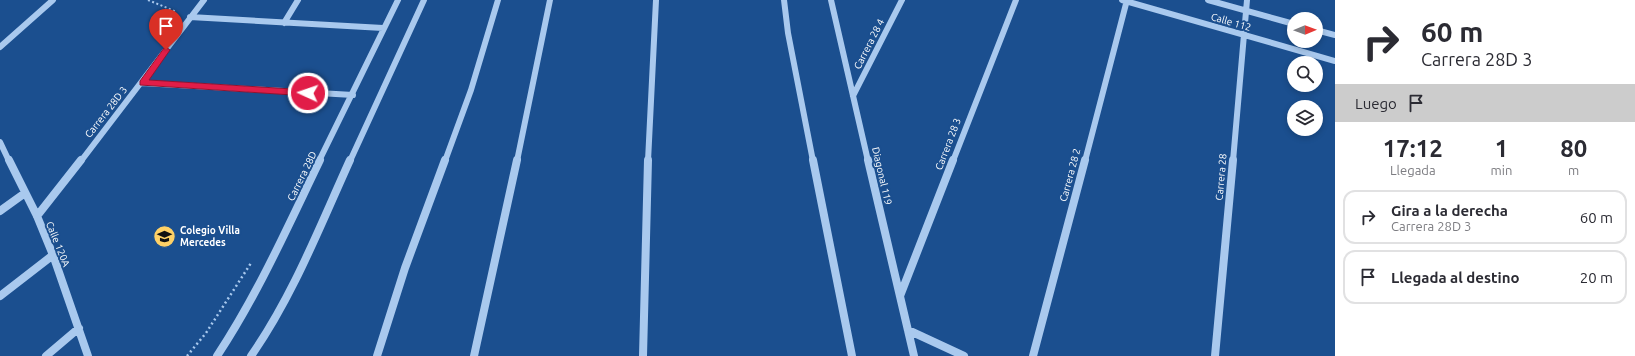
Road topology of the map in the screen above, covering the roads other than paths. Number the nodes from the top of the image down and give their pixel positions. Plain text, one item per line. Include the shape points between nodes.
1 (54, 0) edge
2 (204, 0) edge
3 (298, 0) edge
4 (398, 0) edge
5 (424, 0) edge
6 (498, 0) edge
7 (550, 0) edge
8 (656, 0) edge
9 (784, 0) edge
10 (831, 0) edge
11 (902, 0) edge
12 (1016, 0) edge
13 (1125, 0) edge
14 (1208, 0) edge
15 (1247, 0) edge
16 (1246, 11) junction
17 (190, 17) junction
18 (1287, 22) edge
19 (284, 23) junction
20 (384, 28) junction
21 (1323, 32) edge
22 (1244, 35) junction
23 (1335, 35) edge
24 (0, 47) edge
25 (1335, 61) edge
26 (142, 83) junction
27 (353, 96) junction
28 (853, 96) junction
29 (0, 142) edge
30 (25, 193) junction
31 (0, 211) edge
32 (36, 216) junction
33 (52, 255) junction
34 (0, 296) edge
35 (900, 296) junction
36 (79, 328) junction
37 (908, 330) junction
38 (46, 356) edge
39 (88, 356) edge
40 (217, 356) edge
41 (251, 356) edge
42 (377, 356) edge
43 (474, 356) edge
44 (643, 356) edge
45 (852, 356) edge
46 (914, 356) edge
47 (964, 356) edge
48 (1033, 356) edge
49 (1215, 356) edge

1 - 24 street
2 - 17 street, Carrera 28D 3
3 - 19 street
4 - 20 street, Carrera 28D
5 - 41 street via 285,301
6 - 42 street via 471,90 405,268
7 - 43 street
8 - 44 street
9 - 45 street via 788,33
10 - 28 street, Diagonal 119
11 - 28 street, Carrera 28 4
12 - 35 street, Carrera 28 3
13 - 22 street, Calle 112
13 - 48 street, Carrera 28 2
14 - 16 street, Calle 112
15 - 16 street, Carrera 28
16 - 18 street, Calle 112
16 - 22 street, Carrera 28
17 - 19 street
17 - 26 street, Carrera 28D 3
19 - 20 street
20 - 27 street, Carrera 28D
21 - 23 street
22 - 25 street, Calle 112
22 - 49 street, Carrera 28
26 - 27 street
26 - 32 street, Carrera 28D 3
27 - 40 street, Carrera 28D via 240,323
28 - 35 street, Diagonal 119
29 - 30 street, Calle 120A
30 - 31 street
30 - 32 street, Calle 120A
32 - 33 street, Calle 120A
33 - 34 street
33 - 36 street, Calle 120A
35 - 37 street, Diagonal 119
36 - 38 street
36 - 39 street, Calle 120A
37 - 46 street, Diagonal 119
37 - 47 street

